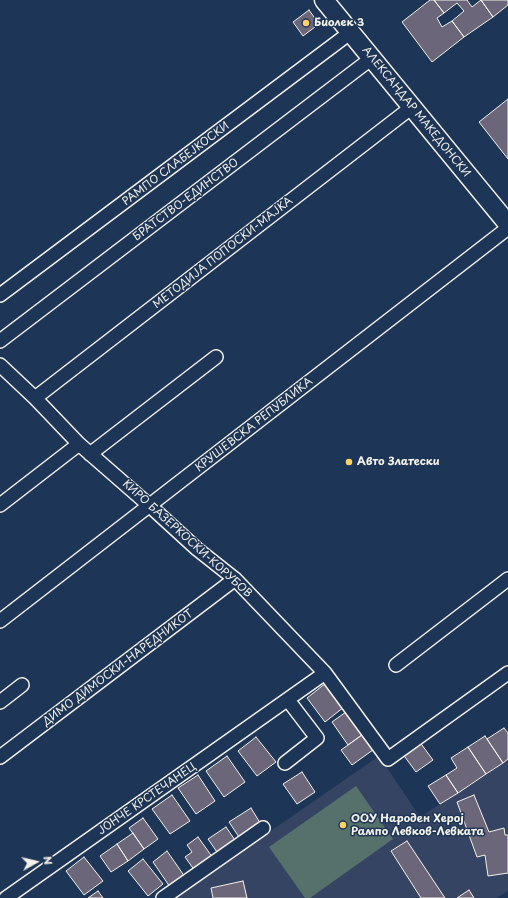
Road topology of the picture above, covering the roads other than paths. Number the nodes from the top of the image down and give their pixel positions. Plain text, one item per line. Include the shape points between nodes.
1 (324, 0) edge
2 (351, 32) junction
3 (372, 58) junction
4 (412, 107) junction
5 (508, 224) edge
6 (508, 228) edge
7 (0, 295) edge
8 (1, 339) edge
9 (216, 357) dead end
10 (0, 365) edge
11 (35, 398) junction
12 (79, 444) junction
13 (90, 454) junction
14 (0, 505) edge
15 (150, 506) junction
16 (235, 579) junction
17 (508, 579) edge
18 (0, 621) edge
19 (396, 665) dead end
20 (325, 673) junction
21 (508, 673) edge
22 (22, 684) dead end
23 (288, 700) junction
24 (0, 702) edge
25 (0, 757) edge
26 (285, 763) dead end
27 (263, 828) dead end
28 (6, 898) edge
29 (163, 898) edge

1 - 2 street, АЛЕКСАНДАР МАКЕДОНСКИ
2 - 3 street, АЛЕКСАНДАР МАКЕДОНСКИ
2 - 7 street, РАМПО СЛАБЕЈКОСКИ
3 - 4 street, АЛЕКСАНДАР МАКЕДОНСКИ
3 - 8 street, БРАТСТВО-ЕДИНСТВО
4 - 5 street, АЛЕКСАНДАР МАКЕДОНСКИ
4 - 11 street, МЕТОДИЈА ПОПОСКИ-МАЈКА
6 - 15 street, КРУШЕВСКА РЕПУБЛИКА
9 - 13 street
10 - 11 street, КИРО БАЗЕРКОСКИ-КОРУБОВ
11 - 12 street, КИРО БАЗЕРКОСКИ-КОРУБОВ
12 - 13 street, КИРО БАЗЕРКОСКИ-КОРУБОВ
12 - 14 street
13 - 15 street, КИРО БАЗЕРКОСКИ-КОРУБОВ
15 - 16 street, КИРО БАЗЕРКОСКИ-КОРУБОВ
15 - 18 street, КРУШЕВСКА РЕПУБЛИКА
16 - 20 street, КИРО БАЗЕРКОСКИ-КОРУБОВ
16 - 25 street, ДИМО ДИМОСКИ-НАРЕДНИКОТ
17 - 19 street
20 - 21 street, КИРО БАЗЕРКОСКИ-КОРУБОВ via 388,759
20 - 23 street, ЈОНЧЕ КРСТЕЧАНЕЦ
22 - 24 street
23 - 26 street via 317,738
23 - 28 street, ЈОНЧЕ КРСТЕЧАНЕЦ
27 - 29 street

